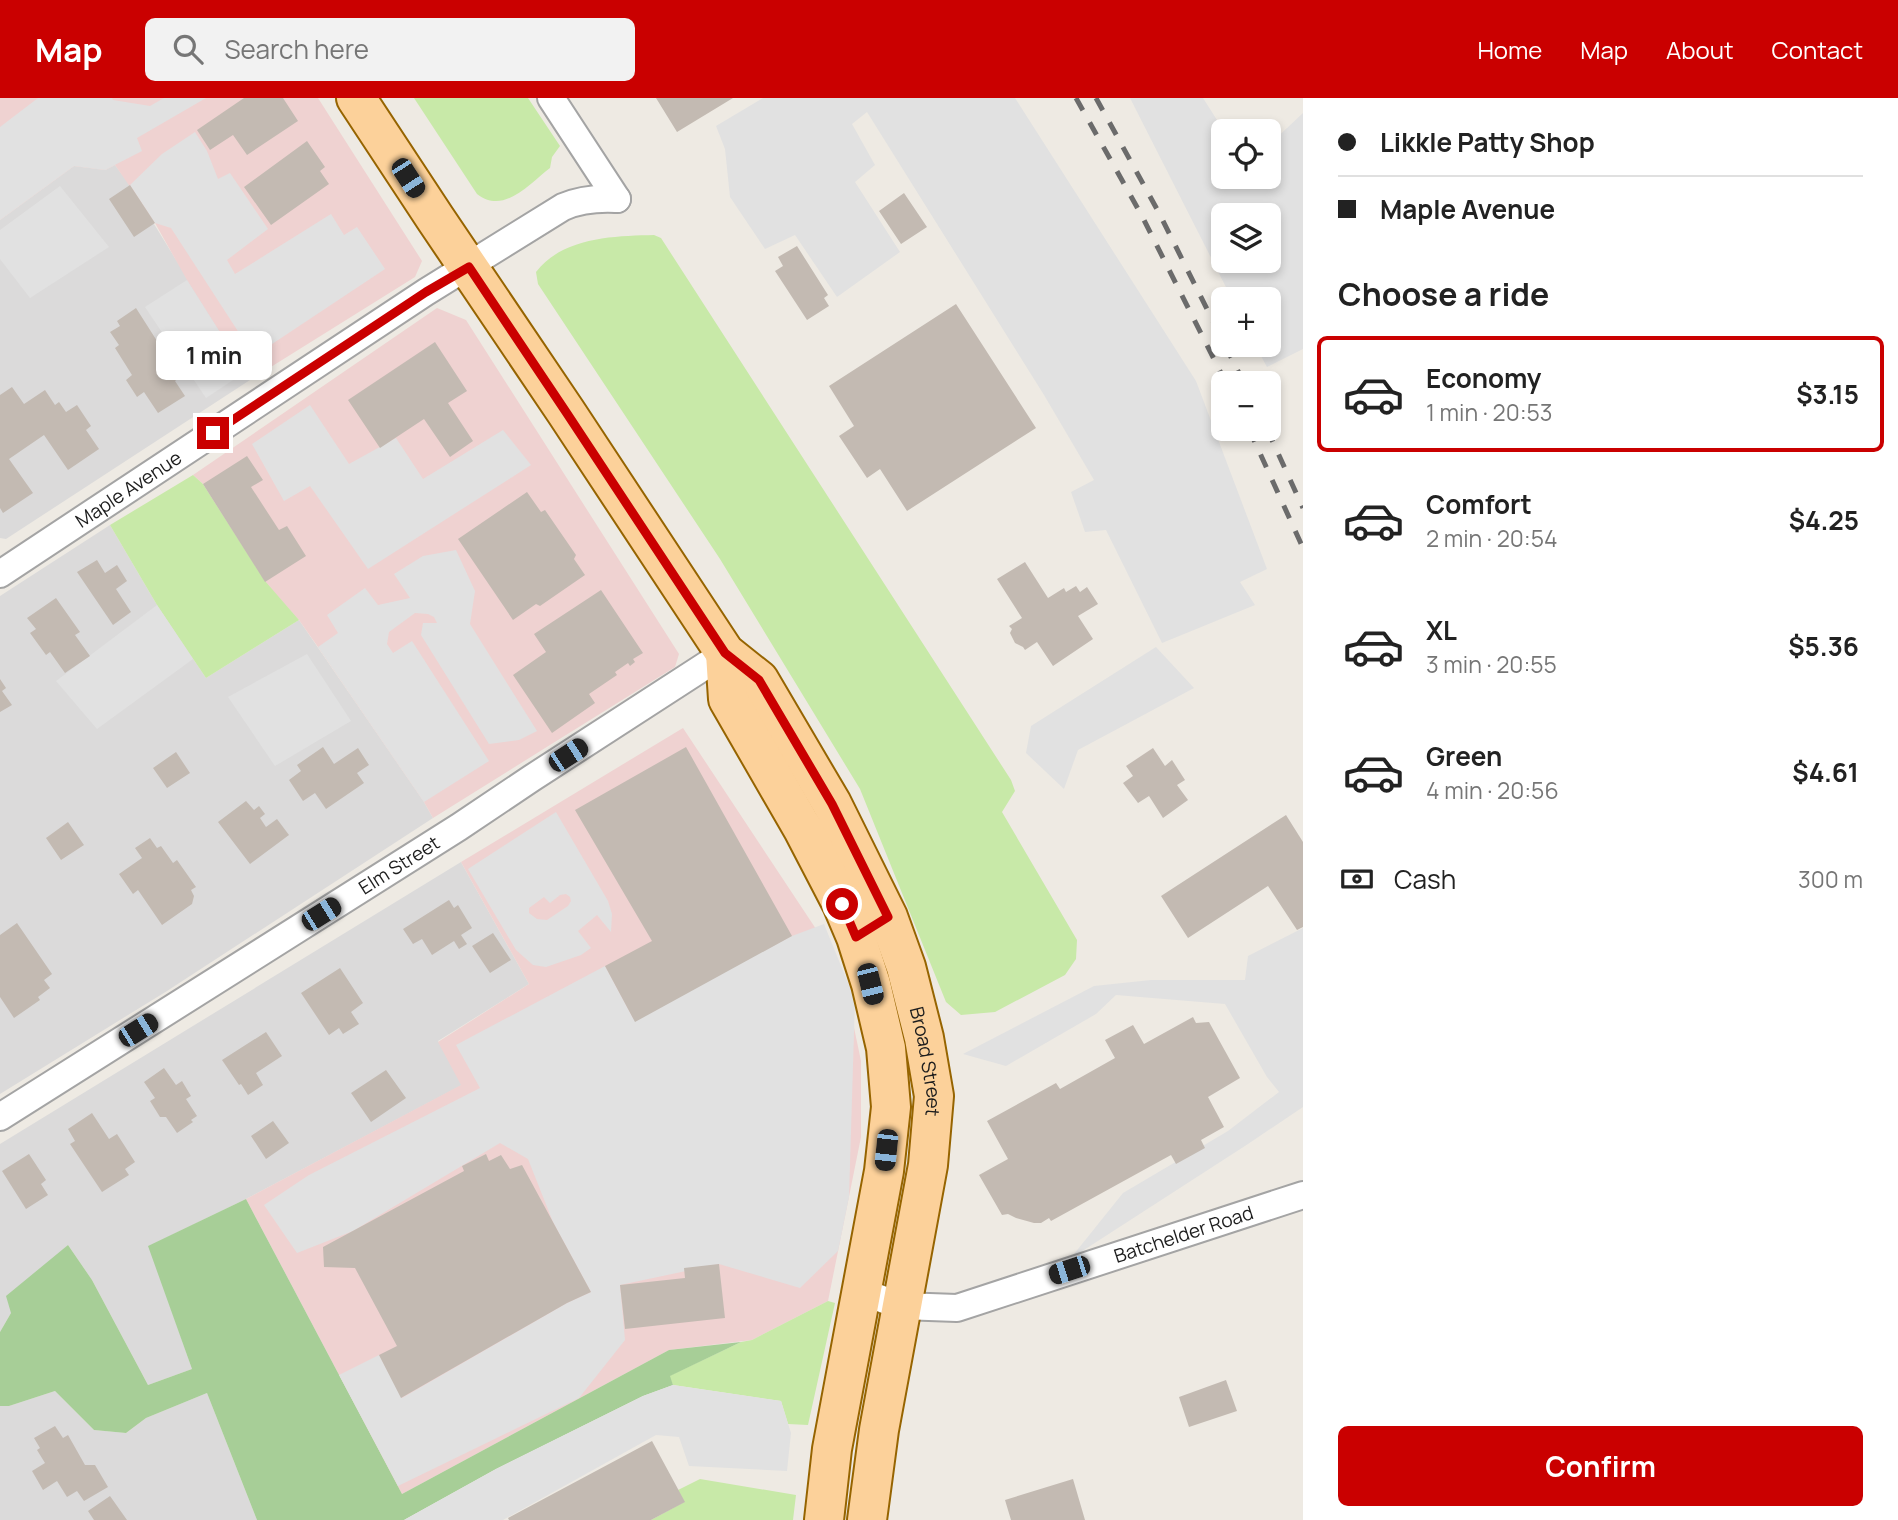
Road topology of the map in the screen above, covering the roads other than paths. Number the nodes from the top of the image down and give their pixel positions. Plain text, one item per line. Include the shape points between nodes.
1 (356, 98) edge
2 (551, 98) edge
3 (469, 267) junction
4 (1, 570) edge
5 (725, 653) junction
6 (888, 917) junction
7 (856, 937) junction
8 (924, 1038) junction
9 (886, 1048) junction
10 (0, 1117) edge
11 (1303, 1195) edge
12 (860, 1291) junction
13 (901, 1306) junction
14 (824, 1520) edge
15 (867, 1520) edge

1 - 3 main road, Broad Street
2 - 3 street, Maple Avenue via 617,198 572,203
3 - 4 street, Maple Avenue
3 - 5 main road, Broad Street
5 - 6 main road, Broad Street via 759,680 832,804
5 - 7 main road, Broad Street via 728,699 803,829
5 - 10 street, Elm Street
6 - 7 main road
6 - 8 main road, Broad Street
7 - 9 main road, Broad Street
8 - 9 main road
8 - 13 main road, Broad Street via 934,1096 928,1165
9 - 12 main road, Broad Street via 891,1107 878,1208
11 - 13 street, Batchelder Road via 957,1308
12 - 13 street, Batchelder Road
12 - 14 main road, Broad Street
13 - 15 main road, Broad Street

